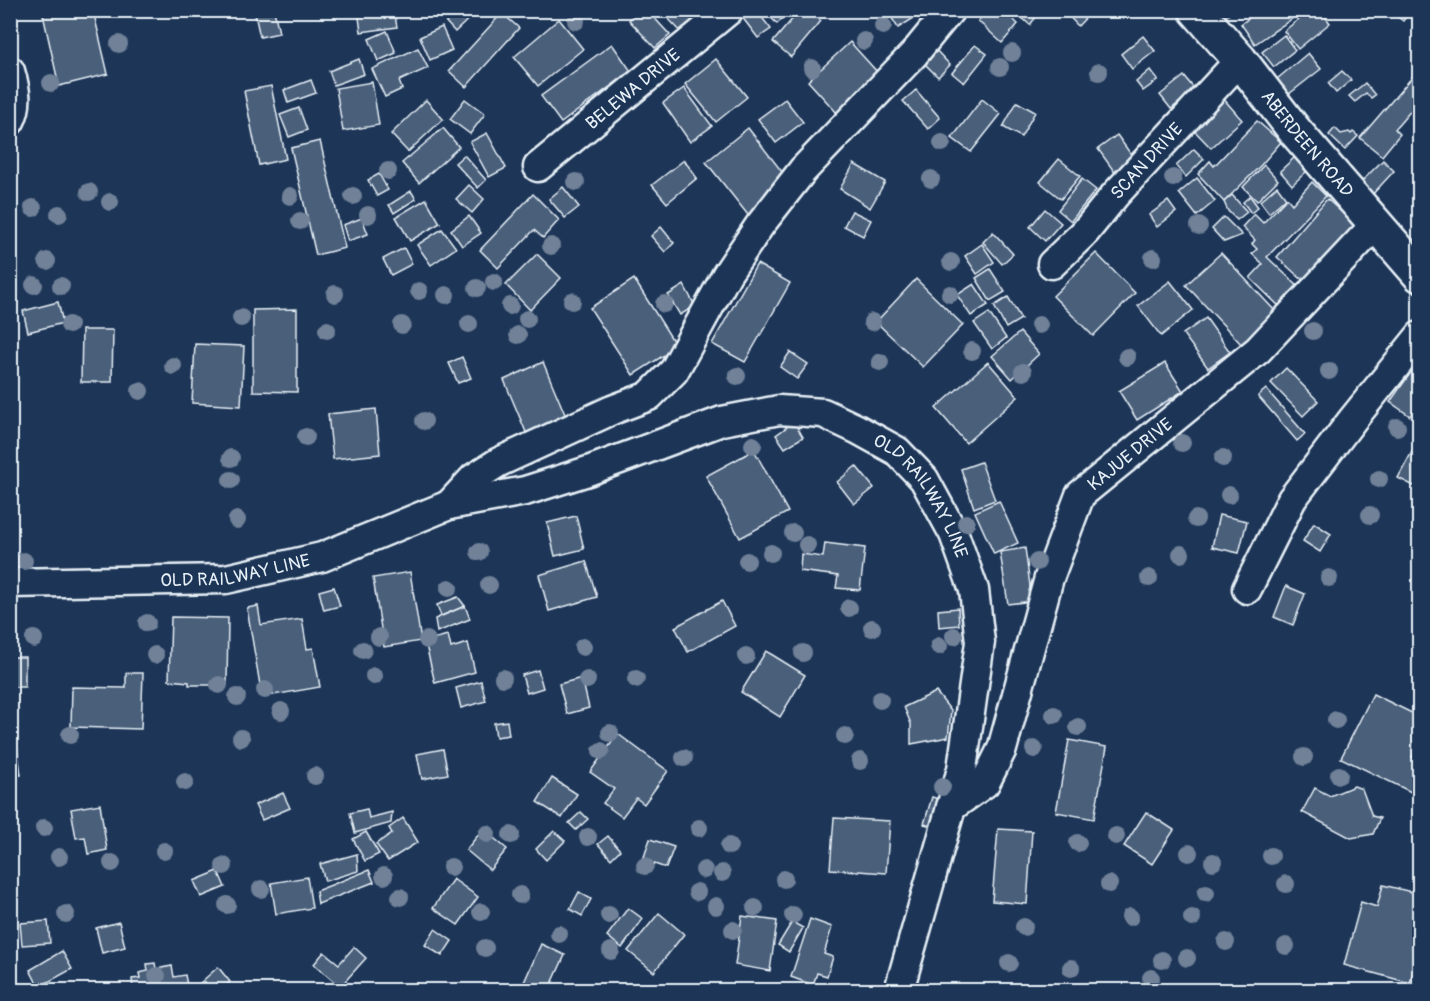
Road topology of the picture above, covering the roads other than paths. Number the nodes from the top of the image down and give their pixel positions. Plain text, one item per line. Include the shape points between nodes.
1 (729, 10) edge
2 (951, 10) edge
3 (1196, 10) edge
4 (1240, 60) junction
5 (10, 70) edge
6 (10, 121) edge
7 (538, 167) dead end
8 (1376, 224) junction
9 (1052, 264) dead end
10 (1419, 275) edge
11 (1419, 336) edge
12 (449, 505) junction
13 (10, 583) edge
14 (1247, 589) dead end
15 (951, 807) junction
16 (899, 990) edge

1 - 7 street, BELEWA DRIVE
2 - 12 street, OLD RAILWAY LINE via 803,170 726,274 674,371 649,396 499,462 474,478
3 - 4 street, ABERDEEN ROAD
4 - 8 street, ABERDEEN ROAD
4 - 9 street, SCAN DRIVE
5 - 6 street via 16,110
8 - 10 street, ABERDEEN ROAD
8 - 15 street, KAJUE DRIVE via 1258,350 1080,495 1049,578 1002,749 985,783
11 - 14 street via 1292,499
12 - 13 street, OLD RAILWAY LINE via 322,557 226,579
12 - 15 street, OLD RAILWAY LINE via 525,491 722,421 779,410 823,413 897,451 924,478 954,534 974,590 980,642 962,769
15 - 16 street, OLD RAILWAY LINE

